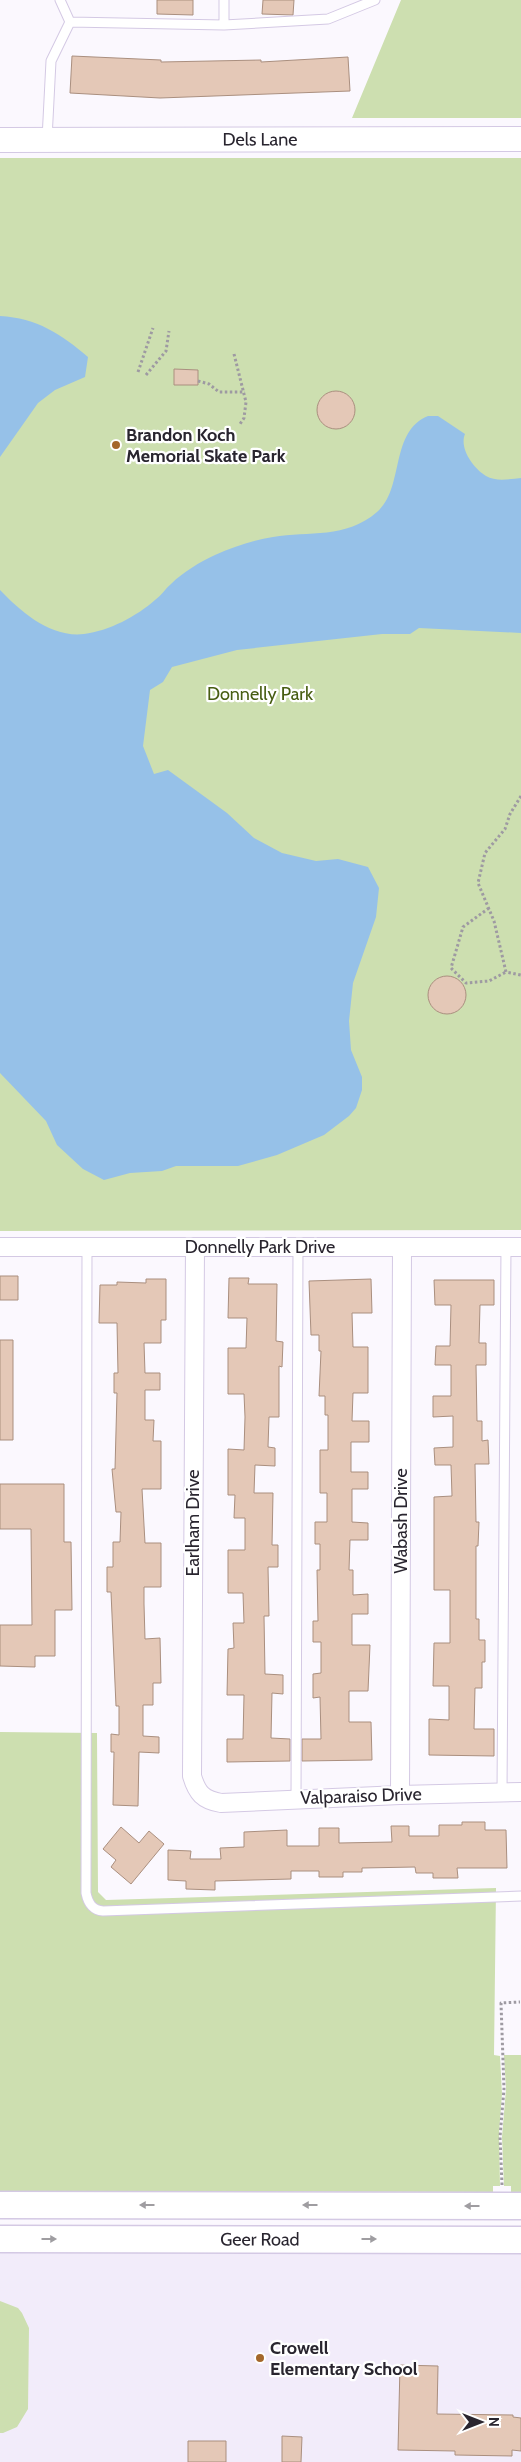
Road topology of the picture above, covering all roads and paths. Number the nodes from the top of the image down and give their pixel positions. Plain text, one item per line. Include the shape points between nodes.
1 (60, 0) edge
2 (224, 0) edge
3 (375, 0) edge
4 (70, 22) junction
5 (224, 25) junction
6 (521, 139) edge
7 (0, 140) edge
8 (47, 140) junction
9 (153, 328) dead end
10 (169, 331) dead end
11 (234, 354) dead end
12 (138, 372) dead end
13 (146, 375) dead end
14 (198, 381) dead end
15 (245, 392) junction
16 (240, 424) dead end
17 (521, 796) edge
18 (489, 908) junction
19 (506, 972) junction
20 (521, 975) edge
21 (87, 1246) junction
22 (0, 1247) edge
23 (195, 1247) junction
24 (298, 1247) junction
25 (402, 1247) junction
26 (513, 1247) edge
27 (502, 1792) junction
28 (521, 1792) edge
29 (400, 1794) junction
30 (202, 1797) joint
31 (296, 1799) junction
32 (521, 1896) edge
33 (520, 2002) edge
34 (502, 2189) dead end
35 (0, 2205) edge
36 (521, 2206) edge
37 (0, 2239) edge
38 (521, 2240) edge

1 - 4 lane
2 - 5 lane
3 - 5 lane via 328,19
4 - 5 lane
4 - 8 lane via 51,61
6 - 8 street, Dels Lane
7 - 8 street, Dels Lane
9 - 12 path
10 - 13 path via 166,351
11 - 15 path
14 - 15 path via 219,392
15 - 16 path via 244,418
17 - 18 path via 505,829 485,853 478,883
18 - 19 path
18 - 19 path via 463,927 451,968 466,983 489,981
19 - 20 path
21 - 22 street, Donnelly Park Drive
21 - 23 street, Donnelly Park Drive
21 - 32 lane via 86,1893 91,1905 103,1910
23 - 24 street, Donnelly Park Drive
23 - 30 street, Earlham Drive via 192,1776
24 - 25 street, Donnelly Park Drive
24 - 31 lane
25 - 26 street, Donnelly Park Drive
25 - 29 street, Wabash Drive
26 - 27 lane
27 - 28 street, Valparaiso Drive
27 - 29 street, Valparaiso Drive
29 - 31 street, Valparaiso Drive
30 - 31 street, Valparaiso Drive via 221,1803
33 - 34 path via 501,2003 504,2089 500,2137
36 -> 35 main road, Geer Road
37 -> 38 main road, Geer Road

